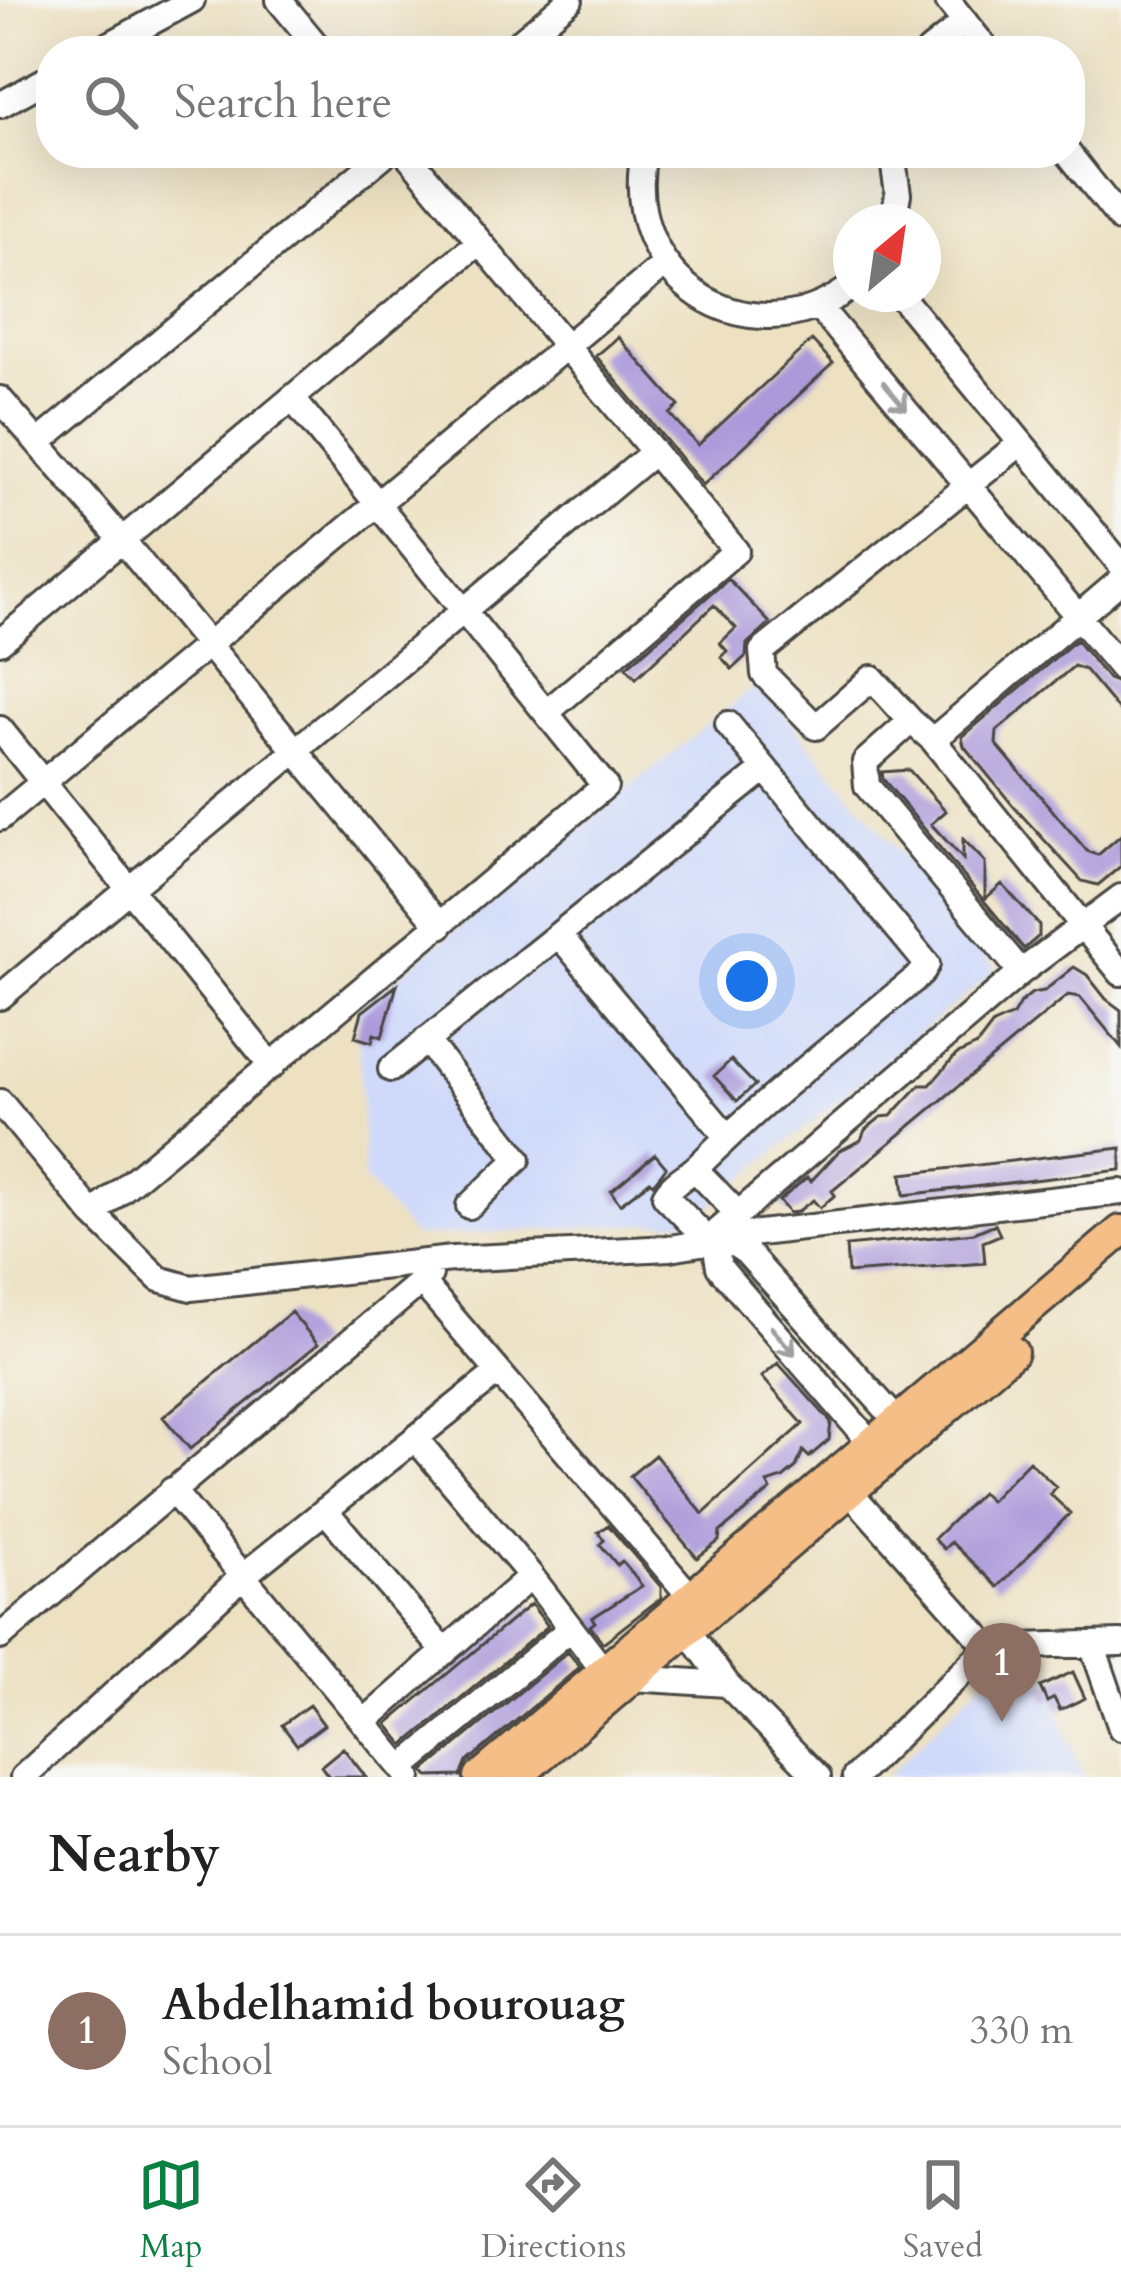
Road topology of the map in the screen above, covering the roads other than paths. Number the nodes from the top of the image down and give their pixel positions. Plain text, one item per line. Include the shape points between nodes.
1 (192, 0) edge
2 (279, 0) edge
3 (570, 0) edge
4 (947, 0) edge
5 (964, 22) junction
6 (126, 36) edge
7 (309, 36) edge
8 (526, 36) edge
9 (947, 36) edge
10 (976, 36) edge
11 (36, 85) edge
12 (0, 105) edge
13 (368, 168) edge
14 (418, 168) edge
15 (643, 168) edge
16 (894, 168) edge
17 (1080, 168) edge
18 (896, 204) edge
19 (1121, 220) edge
20 (479, 242) junction
21 (664, 264) junction
22 (833, 298) edge
23 (819, 307) junction
24 (914, 312) edge
25 (567, 347) junction
26 (292, 398) junction
27 (0, 399) edge
28 (38, 443) junction
29 (1021, 443) junction
30 (654, 452) junction
31 (968, 484) junction
32 (378, 504) junction
33 (122, 540) junction
34 (1121, 566) edge
35 (1121, 580) edge
36 (464, 610) junction
37 (1078, 619) junction
38 (0, 642) edge
39 (208, 645) junction
40 (1121, 668) edge
41 (547, 712) junction
42 (911, 721) junction
43 (728, 724) dead end
44 (0, 729) edge
45 (933, 740) junction
46 (296, 751) junction
47 (765, 769) junction
48 (43, 782) junction
49 (0, 818) edge
50 (129, 890) junction
51 (1121, 896) edge
52 (440, 926) junction
53 (1083, 927) junction
54 (559, 935) junction
55 (1022, 973) junction
56 (1121, 973) edge
57 (0, 997) edge
58 (426, 1040) junction
59 (272, 1066) junction
60 (391, 1069) dead end
61 (0, 1102) edge
62 (726, 1136) junction
63 (695, 1169) junction
64 (1121, 1192) edge
65 (469, 1206) dead end
66 (93, 1214) junction
67 (1121, 1231) edge
68 (728, 1237) junction
69 (1121, 1257) edge
70 (452, 1259) junction
71 (421, 1281) junction
72 (497, 1373) junction
73 (906, 1430) junction
74 (415, 1438) junction
75 (879, 1453) junction
76 (172, 1490) junction
77 (850, 1492) junction
78 (326, 1510) junction
79 (243, 1576) junction
80 (531, 1576) junction
81 (690, 1596) junction
82 (570, 1629) junction
83 (687, 1630) junction
84 (0, 1636) edge
85 (1121, 1643) edge
86 (1092, 1644) junction
87 (988, 1646) junction
88 (445, 1652) junction
89 (617, 1674) junction
90 (727, 1684) junction
91 (364, 1722) junction
92 (1121, 1728) edge
93 (0, 1765) edge
94 (406, 1773) edge
95 (12, 1777) edge
96 (23, 1777) edge
97 (480, 1777) edge
98 (516, 1777) edge
99 (818, 1777) edge
100 (855, 1777) edge

1 - 6 street
2 - 7 street
3 - 8 street
4 - 5 street
5 - 9 street
5 - 10 street
11 - 12 street
13 - 28 street
14 - 20 street
15 - 21 street via 640,199
16 - 18 street
17 - 19 street
20 - 25 street
20 - 26 street
21 - 23 street via 708,302 734,312 777,316
21 - 25 street
22 - 23 street
23 -> 31 street
24 - 29 street
25 - 30 street
25 - 32 street
26 - 32 street
26 - 33 street
27 - 28 street
28 - 33 street
29 - 31 street
29 - 34 street
30 - 36 street
30 - 41 street via 736,551
31 - 37 street
31 - 42 street via 763,651 764,674 816,727 872,678
32 - 36 street
32 - 39 street
33 - 38 street
33 - 39 street
35 - 37 street
36 - 41 street
36 - 46 street
37 - 40 street
37 - 45 street
39 - 46 street
39 - 48 street
41 - 52 street via 604,786
42 - 45 street
42 - 55 street via 865,762 867,786
43 - 47 street
44 - 48 street
45 - 53 street
46 - 50 street
46 - 52 street
47 - 54 street
47 - 62 street via 927,964
48 - 49 street
48 - 50 street
50 - 57 street
50 - 59 street
51 - 53 street
52 - 59 street
53 - 55 street
53 - 56 street
54 - 58 street
54 - 62 street
55 - 68 street
58 - 60 street
58 - 65 street via 518,1159
59 - 66 street
61 - 66 street
62 - 63 street
63 - 68 street
63 - 68 street via 665,1196
64 - 68 street
66 - 70 street via 159,1279 190,1288
67 - 73 main road
68 - 70 street via 670,1248
68 - 73 street
68 -> 75 street
69 - 73 main road
70 - 71 street
71 - 72 street
71 - 76 street
72 - 74 street
72 - 81 street
73 - 75 main road
74 - 78 street
74 - 80 street
75 - 77 main road
75 - 81 main road
76 - 79 street
76 - 84 street
77 - 83 main road
77 - 87 street
78 - 79 street
78 - 88 street
79 - 91 street
79 - 96 street
80 - 82 street
80 - 88 street
81 - 83 street
81 - 89 main road
82 - 89 street
82 - 94 street
83 - 89 main road
83 - 90 street
85 - 86 street
86 - 87 street
86 - 92 street
87 - 100 street
88 - 91 street
89 - 90 street
89 - 97 main road
89 - 98 main road
90 - 99 street
91 - 94 street
93 - 95 street

